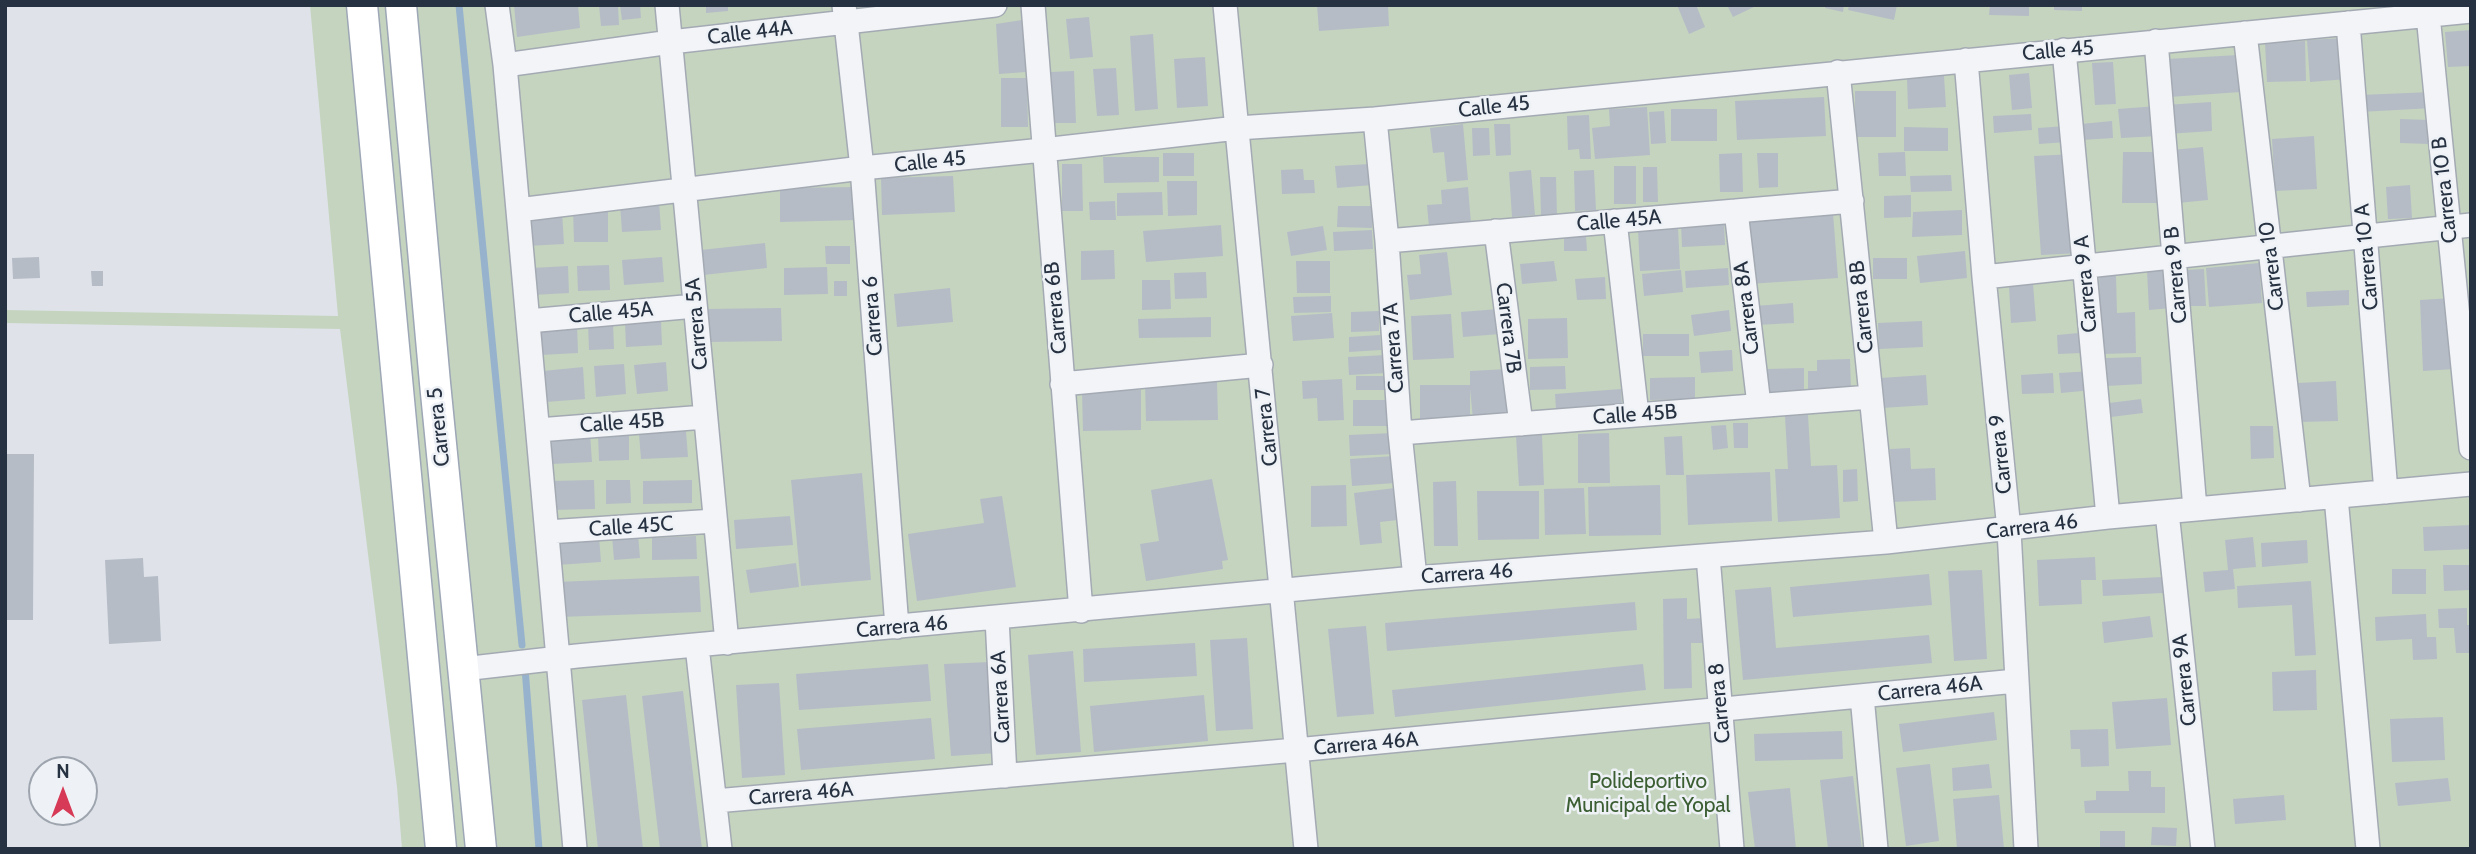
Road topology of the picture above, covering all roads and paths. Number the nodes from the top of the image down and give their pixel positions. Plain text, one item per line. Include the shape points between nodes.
1 (362, 5) edge
2 (401, 5) edge
3 (497, 5) edge
4 (667, 5) edge
5 (995, 5) edge
6 (1033, 5) edge
7 (1225, 5) edge
8 (2471, 11) edge
9 (845, 14) edge
10 (2428, 15) junction
11 (2348, 23) junction
12 (2245, 33) junction
13 (2156, 41) junction
14 (671, 42) junction
15 (2064, 50) junction
16 (1966, 60) junction
17 (505, 65) junction
18 (1838, 72) junction
19 (1376, 119) junction
20 (1237, 128) junction
21 (1043, 150) junction
22 (862, 168) junction
23 (686, 190) junction
24 (1852, 201) junction
25 (518, 210) junction
26 (1736, 211) junction
27 (1615, 221) junction
28 (2460, 227) edge
29 (1496, 231) junction
30 (2365, 237) junction
31 (1387, 241) junction
32 (2270, 247) junction
33 (2174, 257) junction
34 (2084, 266) junction
35 (1984, 277) junction
36 (695, 306) junction
37 (528, 321) junction
38 (1261, 365) junction
39 (1062, 384) junction
40 (1871, 397) junction
41 (1759, 405) junction
42 (1637, 415) junction
43 (705, 417) junction
44 (1521, 424) junction
45 (538, 429) junction
46 (1399, 433) junction
47 (2471, 448) edge
48 (2471, 484) edge
49 (2386, 492) junction
50 (2336, 497) junction
51 (2299, 500) junction
52 (2195, 509) junction
53 (2167, 512) junction
54 (2108, 517) junction
55 (715, 522) junction
56 (2009, 530) junction
57 (547, 532) junction
58 (1886, 542) junction
59 (1708, 556) junction
60 (1415, 578) junction
61 (1283, 590) junction
62 (1081, 611) junction
63 (997, 618) junction
64 (897, 627) junction
65 (727, 643) junction
66 (697, 646) junction
67 (559, 658) junction
68 (463, 669) junction
69 (2016, 681) junction
70 (1862, 696) junction
71 (1721, 711) junction
72 (1296, 750) junction
73 (1005, 776) junction
74 (715, 801) junction
75 (441, 849) edge
76 (481, 849) edge
77 (575, 849) edge
78 (720, 849) edge
79 (1306, 849) edge
80 (1732, 849) edge
81 (1876, 849) edge
82 (2026, 849) edge
83 (2203, 849) edge
84 (2368, 849) edge

1 - 75 main road, Carrera 5
2 - 68 main road, Carrera 5
3 - 17 street
4 - 14 street, Carrera 5A
5 - 9 street, Calle 44A
6 - 21 street, Carrera 6B
7 - 20 street, Carrera 7
8 - 10 street, Calle 45
9 - 14 street, Calle 44A
9 - 22 street, Carrera 6
10 - 11 street, Calle 45
10 - 28 street, Carrera 10 B
11 - 12 street, Calle 45
11 - 30 street, Carrera 10 A
12 - 13 street, Calle 45
12 - 32 street, Carrera 10
13 - 15 street, Calle 45
13 - 33 street, Carrera 9 B
14 - 17 street, Calle 44A
14 - 23 street, Carrera 5A
15 - 16 street, Calle 45
15 - 34 street, Carrera 9 A
16 - 18 street, Calle 45
16 - 35 street, Carrera 9
17 - 25 street
18 - 19 street, Calle 45
18 - 24 street, Carrera 8B
19 - 20 street, Calle 45
19 - 31 street, Carrera 7A
20 - 21 street, Calle 45
20 - 38 street, Carrera 7
21 - 22 street, Calle 45
21 - 39 street, Carrera 6B
22 - 23 street, Calle 45
22 - 64 street, Carrera 6
23 - 25 street, Calle 45
23 - 36 street, Carrera 5A
24 - 26 street, Calle 45A
24 - 40 street, Carrera 8B
25 - 37 street
26 - 27 street, Calle 45A
26 - 41 street, Carrera 8A
27 - 29 street, Calle 45A
27 - 42 street
28 - 30 street
28 - 47 street, Carrera 10 B
29 - 31 street, Calle 45A
29 - 44 street, Carrera 7B
30 - 32 street
30 - 49 street, Carrera 10 A
31 - 46 street, Carrera 7A
32 - 33 street
32 - 51 street, Carrera 10
33 - 34 street
33 - 52 street, Carrera 9 B
34 - 35 street
34 - 54 street, Carrera 9 A
35 - 56 street, Carrera 9
36 - 37 street, Calle 45A
36 - 43 street, Carrera 5A
37 - 45 street
38 - 39 street
38 - 61 street, Carrera 7
39 - 62 street, Carrera 6B
40 - 41 street, Calle 45B
40 - 58 street, Carrera 8B
41 - 42 street, Calle 45B
42 - 44 street, Calle 45B
43 - 45 street, Calle 45B
43 - 55 street, Carrera 5A
44 - 46 street, Calle 45B
45 - 57 street
46 - 60 street, Carrera 7A
48 - 49 street, Carrera 46
49 - 50 street, Carrera 46
50 - 51 street, Carrera 46
50 - 84 street
51 - 52 street, Carrera 46
52 - 53 street, Carrera 46
53 - 54 street, Carrera 46
53 - 83 street, Carrera 9A
54 - 56 street, Carrera 46
55 - 57 street, Calle 45C
55 - 65 street, Carrera 5A
56 - 58 street, Carrera 46
56 - 69 street, Carrera 9
57 - 67 street
58 - 59 street, Carrera 46
59 - 60 street, Carrera 46
59 - 71 street, Carrera 8
60 - 61 street, Carrera 46
61 - 62 street, Carrera 46
61 - 72 street, Carrera 7
62 - 63 street, Carrera 46
63 - 64 street, Carrera 46
63 - 73 street, Carrera 6A
64 - 65 street, Carrera 46
65 - 66 street, Carrera 46
66 - 67 street, Carrera 46
66 - 74 street
67 - 68 street, Carrera 46
67 - 77 street
68 - 76 main road, Carrera 5
69 - 70 street, Carrera 46A
69 - 82 street, Carrera 9
70 - 71 street, Carrera 46A
70 - 81 street
71 - 72 street, Carrera 46A
71 - 80 street, Carrera 8
72 - 73 street, Carrera 46A
72 - 79 street, Carrera 7
73 - 74 street, Carrera 46A
74 - 78 street

